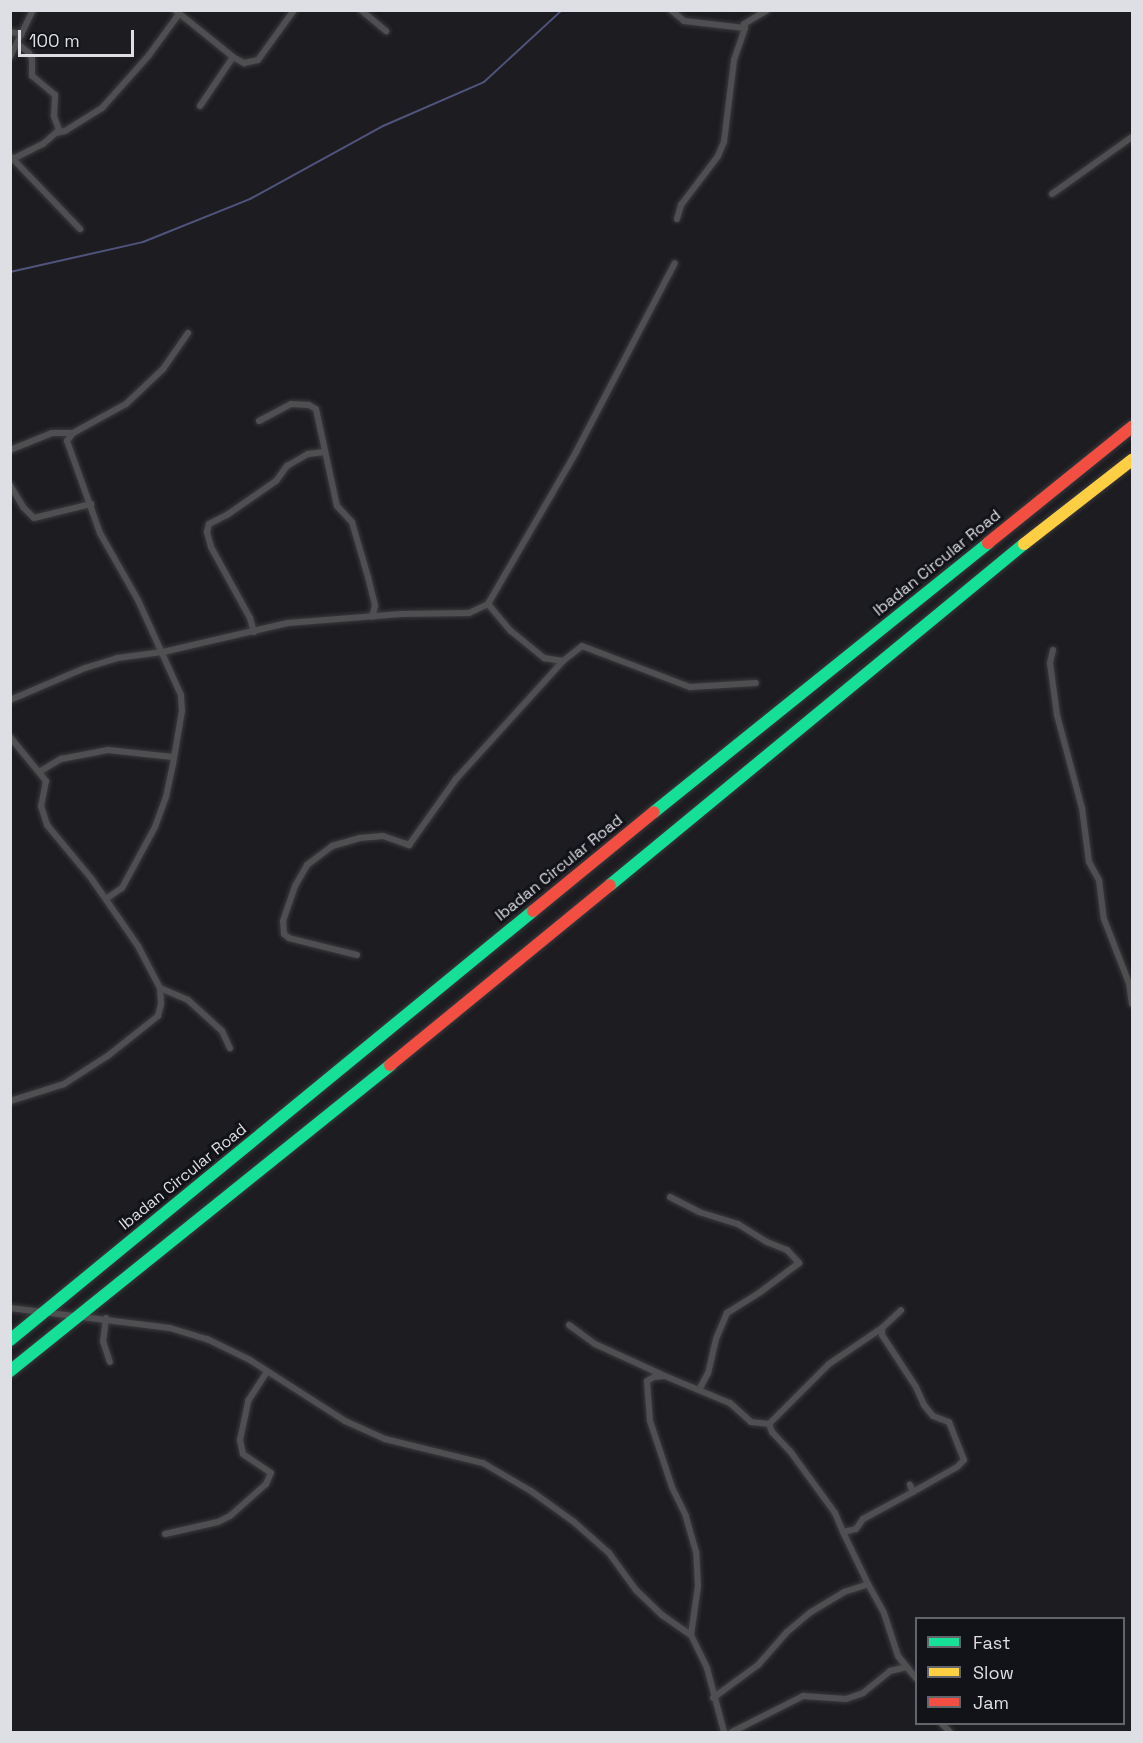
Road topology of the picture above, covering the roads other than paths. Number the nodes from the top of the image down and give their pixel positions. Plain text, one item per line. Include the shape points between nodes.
1 (33, 10) edge
2 (294, 10) edge
3 (361, 10) edge
4 (671, 10) edge
5 (767, 10) edge
6 (177, 12) edge
7 (746, 28) junction
8 (386, 31) dead end
9 (10, 32) edge
10 (22, 34) junction
11 (18, 44) junction
12 (10, 57) edge
13 (233, 57) junction
14 (200, 106) dead end
15 (56, 133) junction
16 (1132, 137) edge
17 (12, 158) edge
18 (1052, 194) dead end
19 (676, 219) dead end
20 (80, 229) dead end
21 (675, 263) dead end
22 (188, 333) dead end
23 (259, 421) dead end
24 (1132, 428) edge
25 (73, 433) junction
26 (10, 450) edge
27 (325, 452) junction
28 (1132, 460) edge
29 (10, 485) edge
30 (91, 504) junction
31 (488, 604) junction
32 (372, 617) junction
33 (254, 632) junction
34 (1053, 650) dead end
35 (163, 652) junction
36 (563, 661) junction
37 (756, 683) dead end
38 (10, 700) edge
39 (10, 737) edge
40 (173, 757) junction
41 (39, 772) junction
42 (106, 899) junction
43 (357, 955) dead end
44 (160, 988) junction
45 (1132, 1004) edge
46 (230, 1048) dead end
47 (10, 1101) edge
48 (670, 1197) dead end
49 (10, 1308) edge
50 (901, 1310) dead end
51 (106, 1318) junction
52 (569, 1325) dead end
53 (882, 1328) junction
54 (10, 1340) edge
55 (110, 1362) dead end
56 (10, 1371) edge
57 (267, 1372) junction
58 (665, 1376) junction
59 (700, 1388) junction
60 (769, 1424) junction
61 (910, 1485) dead end
62 (913, 1492) junction
63 (843, 1532) junction
64 (165, 1534) dead end
65 (868, 1584) junction
66 (691, 1635) junction
67 (908, 1667) junction
68 (915, 1677) edge
69 (714, 1698) junction
70 (724, 1732) edge
71 (732, 1732) edge

1 - 10 street
2 - 13 street via 258,60 244,63
3 - 8 street
4 - 7 street via 684,21
5 - 7 street via 744,24
6 - 13 street
6 - 15 street via 149,55 102,108
7 - 19 street via 734,60 724,142 681,205
9 - 10 street
10 - 11 street
11 - 12 street
11 - 15 street via 29,52 32,76 55,95 54,116 59,130
13 - 14 street
15 - 17 street via 43,144
16 - 18 street
17 - 20 street
21 - 31 street via 576,452
22 - 25 street via 163,369 126,404
23 - 27 street via 291,404 309,405 315,409
24 - 54 highway, Ibadan Circular Road via 691,782
25 - 26 street via 59,431
25 - 30 street via 67,441
27 - 32 street via 337,506 352,522 358,543 375,606
27 - 33 street via 308,454 287,466 276,481 209,524 211,548
28 - 56 highway
29 - 30 street via 34,518
30 - 35 street via 100,533
31 - 32 street via 469,613
31 - 36 street via 511,631 544,658
32 - 33 street via 288,623
33 - 35 street
34 - 45 street via 1050,663 1057,715 1082,808 1089,862 1099,880 1104,919 1129,983
35 - 38 street via 107,661
35 - 40 street via 181,695 182,711
36 - 37 street via 582,646 690,687
36 - 43 street via 456,779 409,845 383,836 360,838 332,846 307,865 283,921 284,934
39 - 41 street
40 - 41 street via 108,750 61,759
40 - 42 street via 166,797 155,827 122,888
41 - 42 street via 46,781 41,806 46,825
42 - 44 street
44 - 46 street via 188,1000 222,1031
44 - 47 street via 158,1016 109,1055 64,1084
48 - 59 street via 699,1212 738,1224 787,1250 799,1263 728,1313
49 - 51 street
50 - 53 street
51 - 55 street via 103,1341
51 - 57 street via 170,1328 207,1339
52 - 58 street via 595,1344
53 - 60 street via 829,1364
53 - 62 street via 882,1335 924,1405 933,1416 949,1422 964,1460
57 - 64 street via 248,1401 240,1440 243,1454 271,1473 266,1484 218,1522
57 - 66 street via 365,1430 385,1439 483,1463 531,1491 609,1553 636,1590
58 - 59 street
58 - 66 street via 648,1381 650,1421 696,1552 698,1586
59 - 60 street via 730,1403 751,1422
60 - 63 street via 771,1432 790,1451 835,1513
61 - 62 street
62 - 63 street via 863,1519 856,1529
63 - 65 street
65 - 67 street via 884,1613 898,1656
65 - 69 street via 844,1592 811,1612 758,1665
66 - 69 street via 707,1668
67 - 68 street
67 - 71 street via 890,1671 863,1693 846,1699 803,1696
69 - 70 street

